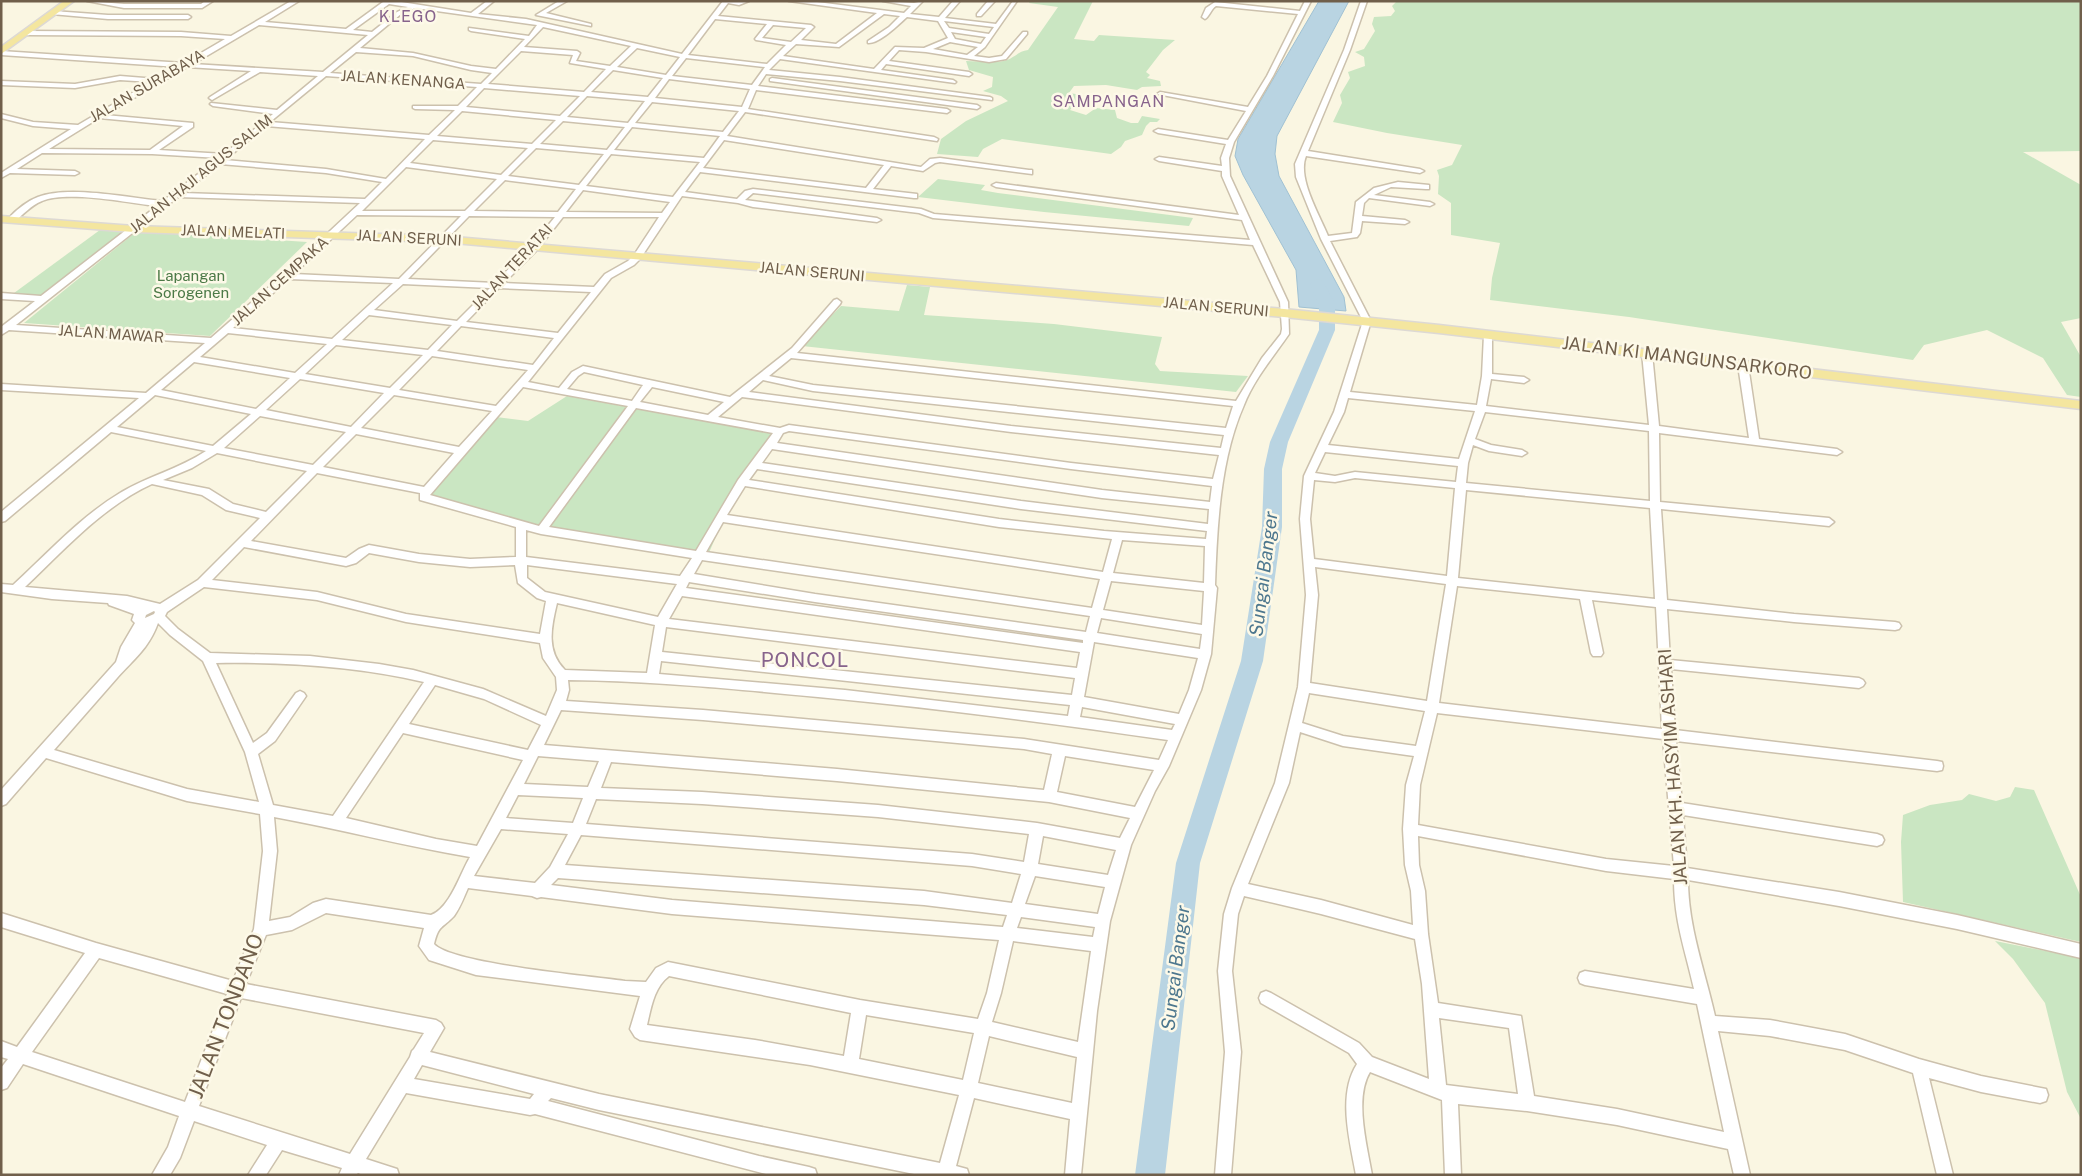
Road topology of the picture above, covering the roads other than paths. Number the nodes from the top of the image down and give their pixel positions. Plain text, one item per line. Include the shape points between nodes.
1 (70, 1) edge
2 (90, 1) edge
3 (210, 1) edge
4 (296, 1) edge
5 (491, 1) edge
6 (564, 1) edge
7 (726, 1) edge
8 (746, 1) edge
9 (792, 1) edge
10 (886, 1) edge
11 (957, 1) edge
12 (992, 1) edge
13 (1308, 1) edge
14 (1364, 1) edge
15 (386, 2) edge
16 (1015, 2) dead end
17 (918, 3) edge
18 (400, 9) junction
19 (883, 12) junction
20 (1303, 13) junction
21 (53, 14) junction
22 (541, 14) junction
23 (472, 15) junction
24 (906, 15) junction
25 (980, 15) dead end
26 (188, 17) dead end
27 (714, 17) junction
28 (1206, 17) dead end
29 (940, 19) junction
30 (526, 22) junction
31 (772, 22) junction
32 (257, 23) junction
33 (589, 25) dead end
34 (540, 26) junction
35 (998, 26) junction
36 (471, 29) dead end
37 (946, 30) junction
38 (348, 31) junction
39 (26, 33) junction
40 (1025, 33) dead end
41 (374, 34) junction
42 (991, 36) junction
43 (526, 37) junction
44 (230, 38) junction
45 (950, 40) junction
46 (870, 42) dead end
47 (794, 43) junction
48 (635, 46) junction
49 (983, 46) junction
50 (519, 48) junction
51 (354, 50) junction
52 (925, 50) junction
53 (1, 52) edge
54 (684, 56) junction
55 (778, 57) junction
56 (968, 57) junction
57 (884, 62) junction
58 (185, 64) junction
59 (611, 68) junction
60 (260, 69) junction
61 (491, 71) junction
62 (876, 71) junction
63 (765, 72) junction
64 (325, 74) junction
65 (968, 74) dead end
66 (667, 77) junction
67 (156, 81) junction
68 (1, 82) edge
69 (954, 82) dead end
70 (477, 85) junction
71 (754, 87) junction
72 (586, 94) junction
73 (1160, 94) dead end
74 (650, 99) junction
75 (990, 100) dead end
76 (415, 107) dead end
77 (977, 107) dead end
78 (454, 108) junction
79 (1250, 109) junction
80 (743, 110) junction
81 (947, 111) dead end
82 (277, 112) junction
83 (1, 116) edge
84 (96, 116) junction
85 (561, 119) junction
86 (262, 124) junction
87 (629, 126) junction
88 (79, 127) junction
89 (1158, 131) dead end
90 (724, 136) junction
91 (426, 138) junction
92 (934, 139) dead end
93 (1230, 142) junction
94 (533, 147) junction
95 (40, 151) junction
96 (152, 152) junction
97 (608, 153) junction
98 (1304, 153) junction
99 (221, 159) junction
100 (1159, 159) dead end
101 (707, 160) junction
102 (889, 164) junction
103 (404, 165) junction
104 (1225, 169) junction
105 (699, 170) junction
106 (1420, 171) dead end
107 (1029, 172) dead end
108 (75, 173) dead end
109 (4, 174) edge
110 (504, 177) junction
111 (387, 181) junction
112 (996, 185) dead end
113 (1426, 187) dead end
114 (582, 188) junction
115 (868, 190) junction
116 (176, 195) junction
117 (914, 196) dead end
118 (1368, 196) junction
119 (678, 197) junction
120 (359, 200) junction
121 (739, 201) junction
122 (165, 204) junction
123 (1430, 204) dead end
124 (354, 213) junction
125 (466, 215) junction
126 (560, 215) junction
127 (664, 215) junction
128 (1245, 218) junction
129 (1358, 218) junction
130 (6, 220) edge
131 (878, 220) dead end
132 (1405, 222) dead end
133 (134, 229) junction
134 (332, 234) junction
135 (443, 239) junction
136 (1325, 239) junction
137 (1256, 243) junction
138 (535, 247) junction
139 (637, 257) junction
140 (287, 276) junction
141 (401, 281) junction
142 (496, 286) junction
143 (595, 290) junction
144 (1, 296) edge
145 (43, 299) junction
146 (838, 302) dead end
147 (368, 312) junction
148 (1288, 313) junction
149 (1363, 320) junction
150 (458, 324) junction
151 (5, 330) edge
152 (226, 330) junction
153 (1488, 335) junction
154 (559, 336) junction
155 (214, 340) junction
156 (334, 342) junction
157 (429, 353) junction
158 (1647, 353) junction
159 (790, 355) junction
160 (193, 359) junction
161 (1743, 365) junction
162 (535, 368) junction
163 (297, 376) junction
164 (1487, 376) junction
165 (762, 377) junction
166 (1524, 380) dead end
167 (522, 384) junction
168 (649, 384) junction
169 (1, 387) edge
170 (561, 390) junction
171 (391, 392) junction
172 (150, 394) junction
173 (742, 394) junction
174 (1344, 395) junction
175 (732, 402) junction
176 (1239, 404) junction
177 (632, 405) junction
178 (2081, 406) edge
179 (500, 409) junction
180 (1481, 409) junction
181 (259, 412) junction
182 (710, 418) junction
183 (108, 428) junction
184 (1654, 428) junction
185 (353, 430) junction
186 (780, 431) junction
187 (1230, 432) junction
188 (1754, 441) junction
189 (1472, 442) junction
190 (770, 445) junction
191 (217, 448) junction
192 (1322, 448) junction
193 (463, 451) junction
194 (1225, 452) junction
195 (1837, 452) dead end
196 (1522, 453) dead end
197 (1463, 463) junction
198 (755, 465) junction
199 (315, 468) junction
200 (1308, 476) junction
201 (153, 481) junction
202 (742, 482) junction
203 (1217, 484) junction
204 (1460, 486) junction
205 (426, 491) junction
206 (1655, 504) junction
207 (1214, 506) junction
208 (269, 516) junction
209 (1, 518) edge
210 (720, 518) junction
211 (1829, 522) dead end
212 (521, 524) junction
213 (1213, 528) junction
214 (541, 530) junction
215 (1118, 536) junction
216 (242, 543) junction
217 (1211, 543) junction
218 (697, 556) junction
219 (522, 561) junction
220 (1310, 562) junction
221 (1108, 576) junction
222 (1452, 581) junction
223 (202, 583) junction
224 (681, 583) junction
225 (1, 588) edge
226 (1211, 588) junction
227 (15, 590) junction
228 (1585, 595) junction
229 (552, 598) junction
230 (1663, 603) junction
231 (1098, 614) junction
232 (152, 615) junction
233 (661, 622) junction
234 (1895, 626) dead end
235 (1208, 630) junction
236 (545, 639) junction
237 (1089, 642) junction
238 (1597, 653) dead end
239 (1205, 654) junction
240 (656, 656) junction
241 (208, 658) junction
242 (1666, 664) junction
243 (1083, 674) junction
244 (562, 675) junction
245 (652, 678) junction
246 (432, 680) junction
247 (1860, 683) dead end
248 (1304, 687) junction
249 (300, 696) dead end
250 (1077, 701) junction
251 (558, 705) junction
252 (1432, 707) junction
253 (1073, 720) junction
254 (1182, 720) junction
255 (549, 723) junction
256 (1296, 726) junction
257 (400, 727) junction
258 (1670, 733) junction
259 (1176, 736) junction
260 (1060, 749) junction
261 (43, 752) junction
262 (251, 752) junction
263 (1420, 752) junction
264 (533, 753) junction
265 (607, 756) junction
266 (1163, 766) junction
267 (1937, 766) dead end
268 (513, 789) junction
269 (592, 792) junction
270 (1049, 796) junction
271 (1, 800) edge
272 (1675, 808) junction
273 (268, 811) junction
274 (1139, 814) junction
275 (336, 822) junction
276 (497, 823) junction
277 (1037, 829) junction
278 (1410, 829) junction
279 (577, 830) junction
280 (1878, 840) dead end
281 (1124, 846) junction
282 (479, 852) junction
283 (1030, 868) junction
284 (555, 871) junction
285 (1681, 873) junction
286 (464, 881) junction
287 (1113, 882) junction
288 (1239, 888) junction
289 (537, 892) junction
290 (1016, 909) junction
291 (1, 920) edge
292 (437, 920) junction
293 (1103, 921) junction
294 (261, 928) junction
295 (1008, 934) junction
296 (1421, 934) junction
297 (1100, 945) junction
298 (96, 950) junction
299 (2081, 950) edge
300 (1585, 978) dead end
301 (651, 989) junction
302 (238, 990) junction
303 (1266, 998) dead end
304 (1704, 998) junction
305 (860, 1007) junction
306 (1431, 1009) junction
307 (1708, 1023) junction
308 (983, 1027) junction
309 (1, 1049) edge
310 (1084, 1051) junction
311 (21, 1056) junction
312 (417, 1056) junction
313 (1367, 1063) junction
314 (850, 1065) junction
315 (1919, 1067) junction
316 (1, 1082) edge
317 (401, 1084) junction
318 (548, 1088) junction
319 (969, 1088) junction
320 (1444, 1092) junction
321 (2040, 1095) dead end
322 (1528, 1103) junction
323 (535, 1106) junction
324 (188, 1111) junction
325 (1080, 1113) junction
326 (279, 1141) junction
327 (1735, 1142) junction
328 (350, 1170) edge
329 (951, 1174) edge
330 (160, 1175) edge
331 (256, 1175) edge
332 (391, 1175) edge
333 (809, 1175) edge
334 (1073, 1175) edge
335 (1223, 1175) edge
336 (1364, 1175) edge
337 (1453, 1175) edge
338 (1742, 1175) edge
339 (1945, 1175) edge

1 - 21 main road
2 - 3 street via 124,6 202,6
4 - 32 street, JALAN SURABAYA
5 - 23 street
6 - 22 street
7 - 8 street
7 - 27 street, JALAN TERATAI
9 - 19 street
10 - 17 street
11 - 29 street
12 - 25 street
13 - 20 street
14 - 98 street via 1348,50
15 - 18 street
15 - 38 street
16 - 35 street
17 - 24 street
18 - 23 street via 413,7
18 - 41 street, JALAN HAJI AGUS SALIM
19 - 24 street
19 - 47 street via 837,46
20 - 28 street via 1215,4 1208,9
20 - 79 street
21 - 26 street
21 - 39 main road
22 - 30 street
22 - 33 street
23 - 30 street
24 - 29 street
24 - 46 street
27 - 31 street
27 - 54 street, JALAN TERATAI
29 - 35 street
29 - 37 street
30 - 34 street
31 - 47 street via 758,39
31 - 47 street via 811,27
32 - 38 street
32 - 44 street, JALAN SURABAYA
34 - 43 street, JALAN CEMPAKA
34 - 48 street
35 - 42 street
36 - 43 street
37 - 42 street
37 - 45 street via 952,38
38 - 41 street
39 - 44 street via 181,34
39 - 53 main road
40 - 56 street via 1004,58
41 - 51 street, JALAN HAJI AGUS SALIM
42 - 49 street
43 - 50 street, JALAN CEMPAKA
44 - 58 street, JALAN SURABAYA
45 - 49 street
45 - 52 street
47 - 55 street
48 - 54 street
48 - 59 street
49 - 56 street
50 - 59 street via 577,53 572,62
50 - 61 street, JALAN CEMPAKA
51 - 61 street via 422,57
51 - 64 street, JALAN HAJI AGUS SALIM
52 - 56 street
52 - 57 street via 898,47
53 - 58 street, JALAN KENANGA
54 - 63 street
54 - 66 street, JALAN TERATAI
55 - 62 street
55 - 63 street
57 - 62 street
57 - 65 street
58 - 60 street, JALAN KENANGA
58 - 67 street, JALAN SURABAYA
59 - 66 street
59 - 72 street
60 - 64 street, JALAN KENANGA
60 - 82 street via 212,101
61 - 70 street, JALAN CEMPAKA
62 - 69 street
63 - 71 street
63 - 75 street
63 - 77 street
64 - 70 street, JALAN KENANGA
64 - 82 street, JALAN HAJI AGUS SALIM
66 - 71 street
66 - 74 street, JALAN TERATAI
67 - 68 street via 120,78 76,86
67 - 84 street, JALAN SURABAYA
70 - 72 street, JALAN KENANGA
70 - 78 street, JALAN CEMPAKA
71 - 80 street
71 - 81 street
72 - 74 street, JALAN KENANGA
72 - 85 street
73 - 79 street
74 - 80 street, JALAN KENANGA
74 - 87 street, JALAN TERATAI
76 - 78 street
78 - 85 street
78 - 91 street, JALAN CEMPAKA
79 - 93 street
80 - 90 street
80 - 92 street, JALAN KENANGA
82 - 86 street, JALAN HAJI AGUS SALIM
83 - 88 street via 33,124
84 - 88 street, JALAN SURABAYA
84 - 96 street via 190,125
85 - 87 street
85 - 94 street
86 - 91 street
86 - 99 street, JALAN HAJI AGUS SALIM
87 - 90 street
87 - 97 street, JALAN TERATAI
88 - 95 street, JALAN SURABAYA
89 - 93 street
90 - 101 street
90 - 102 street
91 - 94 street
91 - 103 street, JALAN CEMPAKA
93 - 104 street
94 - 97 street
94 - 110 street
95 - 96 street
95 - 109 street, JALAN SURABAYA
96 - 99 street
97 - 101 street
97 - 114 street, JALAN TERATAI
98 - 106 street
98 - 136 street via 1299,164 1300,177
99 - 111 street
99 - 116 street, JALAN HAJI AGUS SALIM
100 - 104 street
101 - 105 street
102 - 107 street via 922,169 940,160
102 - 115 street
103 - 110 street
103 - 111 street, JALAN CEMPAKA
104 - 128 street
105 - 115 street
105 - 119 street
108 - 109 street
110 - 114 street
110 - 125 street
111 - 120 street, JALAN CEMPAKA
112 - 128 street
113 - 118 street via 1390,184
114 - 119 street
114 - 126 street, JALAN TERATAI
115 - 117 street
116 - 120 street
116 - 122 street, JALAN HAJI AGUS SALIM
118 - 123 street
118 - 129 street via 1360,202
119 - 121 street
119 - 127 street
120 - 124 street, JALAN CEMPAKA
121 - 131 street
121 - 137 street via 753,191 921,211 933,216
122 - 130 street via 75,196 46,198 37,200
122 - 133 street, JALAN HAJI AGUS SALIM
124 - 125 street
124 - 134 street, JALAN CEMPAKA
125 - 126 street
125 - 135 street
126 - 127 street
126 - 138 street, JALAN TERATAI
127 - 139 street
128 - 137 street
129 - 132 street
129 - 136 street via 1354,235
130 - 133 main road, JALAN MELATI
133 - 134 main road, JALAN MELATI
133 - 145 street, JALAN HAJI AGUS SALIM
134 - 135 main road, JALAN SERUNI
134 - 140 street, JALAN CEMPAKA
135 - 138 main road, JALAN SERUNI
135 - 141 street
136 - 149 street
137 - 148 street
138 - 139 main road, JALAN SERUNI
138 - 142 street, JALAN TERATAI
139 - 143 street via 609,275
139 - 148 main road, JALAN SERUNI
140 - 141 street
140 - 152 street, JALAN CEMPAKA
141 - 142 street
141 - 147 street
142 - 143 street
142 - 150 street, JALAN TERATAI
143 - 154 street
144 - 145 street
145 - 151 street, JALAN HAJI AGUS SALIM
146 - 159 street
147 - 150 street
147 - 156 street
148 - 149 main road, JALAN KI MANGUNSARKORO
148 - 176 street via 1285,334
149 - 153 main road, JALAN KI MANGUNSARKORO
149 - 174 street
150 - 154 street
150 - 157 street, JALAN TERATAI
151 - 155 street, JALAN MAWAR
152 - 155 street, JALAN CEMPAKA
152 - 156 street
153 - 158 main road, JALAN KI MANGUNSARKORO
153 - 164 street
154 - 162 street
155 - 160 street, JALAN CEMPAKA
156 - 157 street
156 - 163 street
157 - 162 street
157 - 171 street, JALAN TERATAI
158 - 161 main road, JALAN KI MANGUNSARKORO
158 - 184 street, JALAN KH. HASYIM ASHARI
159 - 165 street
159 - 176 street
160 - 163 street
160 - 172 street, JALAN CEMPAKA
161 - 178 main road, JALAN KI MANGUNSARKORO
161 - 188 street
162 - 167 street
163 - 171 street
163 - 181 street
164 - 166 street
164 - 180 street
165 - 173 street
165 - 187 street via 813,388
167 - 170 street
167 - 179 street
168 - 170 street via 581,369
168 - 175 street
168 - 177 street
169 - 172 street
170 - 177 street
171 - 179 street
171 - 185 street, JALAN TERATAI
172 - 181 street
172 - 183 street, JALAN CEMPAKA
173 - 175 street
173 - 194 street via 1049,434
174 - 180 street
174 - 192 street
175 - 182 street
176 - 187 street
177 - 182 street
177 - 214 street
179 - 193 street
180 - 184 street
180 - 189 street
181 - 185 street
181 - 191 street
182 - 186 street
183 - 191 street
183 - 209 street, JALAN CEMPAKA
184 - 188 street
184 - 206 street, JALAN KH. HASYIM ASHARI
185 - 193 street
185 - 199 street, JALAN TERATAI
186 - 190 street
186 - 203 street via 789,428
187 - 194 street
188 - 195 street
189 - 196 street
189 - 197 street
190 - 198 street
190 - 207 street via 1102,494
191 - 199 street
191 - 201 street
192 - 197 street
192 - 200 street
193 - 205 street
194 - 203 street
197 - 204 street
198 - 202 street
198 - 213 street via 1022,506
199 - 205 street
199 - 208 street, JALAN TERATAI
200 - 204 street via 1335,479 1355,475
200 - 220 street via 1305,519
201 - 208 street via 205,492 230,507
201 - 227 street via 139,486 89,522
202 - 210 street
202 - 215 street via 999,522
203 - 207 street
204 - 206 street
204 - 222 street via 1459,529
205 - 212 street via 425,498
206 - 211 street
206 - 230 street, JALAN KH. HASYIM ASHARI
207 - 213 street
208 - 216 street, JALAN TERATAI
210 - 218 street
210 - 221 street
212 - 214 street
212 - 219 street
213 - 217 street
214 - 218 street
215 - 217 street
215 - 221 street
216 - 219 street via 346,562 367,549 470,563
216 - 223 street, JALAN TERATAI
217 - 226 street
218 - 224 street
218 - 231 street
219 - 224 street
219 - 229 street via 525,584
220 - 222 street
220 - 248 street via 1310,621
221 - 226 street
221 - 231 street
222 - 228 street
222 - 252 street
223 - 232 street, JALAN TERATAI
223 - 236 street via 317,596 406,618
224 - 233 street
224 - 237 street
225 - 227 street
226 - 235 street
227 - 232 street via 107,599
228 - 230 street
228 - 238 street
229 - 233 street
229 - 236 street
230 - 234 street
230 - 242 street, JALAN KH. HASYIM ASHARI
231 - 235 street
231 - 237 street
232 - 241 street, JALAN TONDANO
232 - 261 street via 144,642
233 - 240 street
233 - 243 street
235 - 239 street
236 - 244 street via 552,666
237 - 239 street
237 - 243 street
239 - 254 street
240 - 245 street
240 - 250 street
241 - 246 street via 348,664
241 - 262 street, JALAN TONDANO
242 - 247 street
242 - 258 street, JALAN KH. HASYIM ASHARI
243 - 250 street
244 - 245 street
244 - 251 street via 564,684
245 - 253 street
246 - 255 street via 480,693
246 - 257 street
248 - 252 street
248 - 256 street
249 - 262 street via 270,737
250 - 253 street
250 - 254 street
251 - 255 street
251 - 260 street via 806,724
252 - 258 street
252 - 263 street
253 - 259 street
254 - 259 street
255 - 264 street
256 - 263 street via 1343,741
256 - 288 street via 1282,783
257 - 264 street
257 - 275 street
258 - 267 street
258 - 272 street, JALAN KH. HASYIM ASHARI
259 - 266 street
260 - 266 street
260 - 270 street
261 - 271 street
261 - 273 street via 187,794
262 - 273 street, JALAN TONDANO
263 - 278 street via 1413,785
264 - 265 street
264 - 268 street
265 - 269 street
265 - 270 street
266 - 274 street
268 - 269 street
268 - 276 street
269 - 277 street via 878,811
269 - 279 street
270 - 274 street
272 - 280 street
272 - 285 street, JALAN KH. HASYIM ASHARI
273 - 275 street
273 - 294 street, JALAN TONDANO via 270,851
274 - 281 street
275 - 282 street
276 - 279 street
276 - 282 street
277 - 281 street
277 - 283 street
278 - 285 street via 1606,865
278 - 296 street
279 - 283 street via 972,860
279 - 284 street
281 - 287 street
282 - 286 street
283 - 287 street
283 - 290 street
284 - 289 street
284 - 290 street via 924,898
285 - 299 street via 1907,912
285 - 304 street, JALAN KH. HASYIM ASHARI via 1683,919
286 - 289 street
286 - 292 street via 453,907
287 - 293 street
288 - 296 street
288 - 335 street via 1231,914 1225,970 1233,1052
289 - 295 street via 672,907
290 - 293 street
290 - 295 street
291 - 298 street
292 - 294 street via 409,920 326,906 292,923
292 - 301 street via 426,946 434,955 476,968
293 - 297 street
294 - 302 street, JALAN TONDANO
295 - 297 street
295 - 308 street
296 - 306 street
297 - 310 street
298 - 302 street
298 - 311 street
300 - 304 street
301 - 305 street via 662,972 668,969
301 - 314 street via 638,1029 640,1032
302 - 312 street via 436,1028
302 - 324 street, JALAN TONDANO
303 - 313 street via 1354,1048
304 - 307 street, JALAN KH. HASYIM ASHARI
305 - 308 street
305 - 314 street
306 - 320 street
306 - 322 street via 1516,1020
307 - 315 street via 1770,1028 1845,1042
307 - 327 street, JALAN KH. HASYIM ASHARI
308 - 310 street
308 - 319 street
309 - 311 street
310 - 325 street
311 - 316 street
311 - 324 street
312 - 317 street
312 - 318 street
313 - 320 street
313 - 336 street via 1357,1079 1356,1104
314 - 319 street
315 - 321 street via 1980,1084
315 - 339 street
317 - 323 street
317 - 328 street
318 - 323 street
318 - 329 street via 599,1102
319 - 325 street
319 - 329 street
320 - 322 street
320 - 337 street
322 - 327 street via 1617,1117
323 - 333 street
324 - 326 street
324 - 330 street, JALAN TONDANO via 174,1152
325 - 334 street
326 - 328 street
326 - 331 street
327 - 338 street, JALAN KH. HASYIM ASHARI
328 - 332 street

